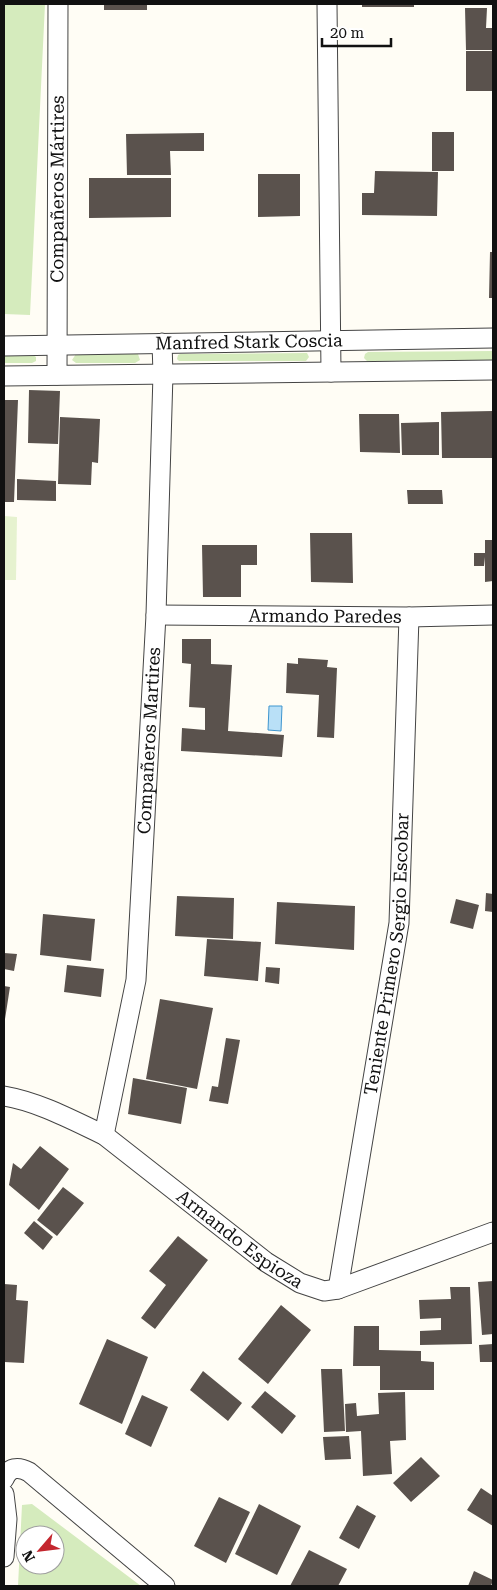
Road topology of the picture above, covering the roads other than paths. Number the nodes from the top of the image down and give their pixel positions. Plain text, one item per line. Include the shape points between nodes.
1 (58, 4) edge
2 (327, 4) edge
3 (493, 338) edge
4 (330, 342) junction
5 (162, 343) junction
6 (58, 344) junction
7 (4, 346) edge
8 (493, 370) edge
9 (331, 372) junction
10 (163, 374) junction
11 (58, 375) junction
12 (4, 376) edge
13 (156, 615) junction
14 (493, 615) edge
15 (409, 617) junction
16 (4, 1096) edge
17 (104, 1135) junction
18 (493, 1232) edge
19 (338, 1289) junction
20 (4, 1479) edge
21 (4, 1494) edge
22 (4, 1557) edge
23 (165, 1586) edge

1 - 6 street, Compañeros Mártires
2 - 4 street
3 - 4 street, Manfred Stark Coscia
4 - 5 street, Manfred Stark Coscia
4 - 9 street
5 - 6 street, Manfred Stark Coscia
5 - 10 street, Compañeros Martires
6 - 7 street, Manfred Stark Coscia
6 - 11 street, Compañeros Mártires
8 - 9 street, Manfred Stark Coscia
9 - 10 street, Manfred Stark Coscia
10 - 11 street, Manfred Stark Coscia
10 - 13 street, Compañeros Martires
11 - 12 street, Manfred Stark Coscia
13 - 15 street, Armando Paredes
13 - 17 street, Compañeros Martires via 136,980
14 - 15 street, Armando Paredes
15 - 19 street, Teniente Primero Sergio Escobar via 400,923
16 - 17 street, Armando Espioza via 22,1099
17 - 19 street, Armando Espioza via 266,1262 300,1283 324,1291
18 - 19 street, Armando Espioza
20 - 23 street via 8,1471 15,1468 29,1472
21 - 22 street via 7,1519

